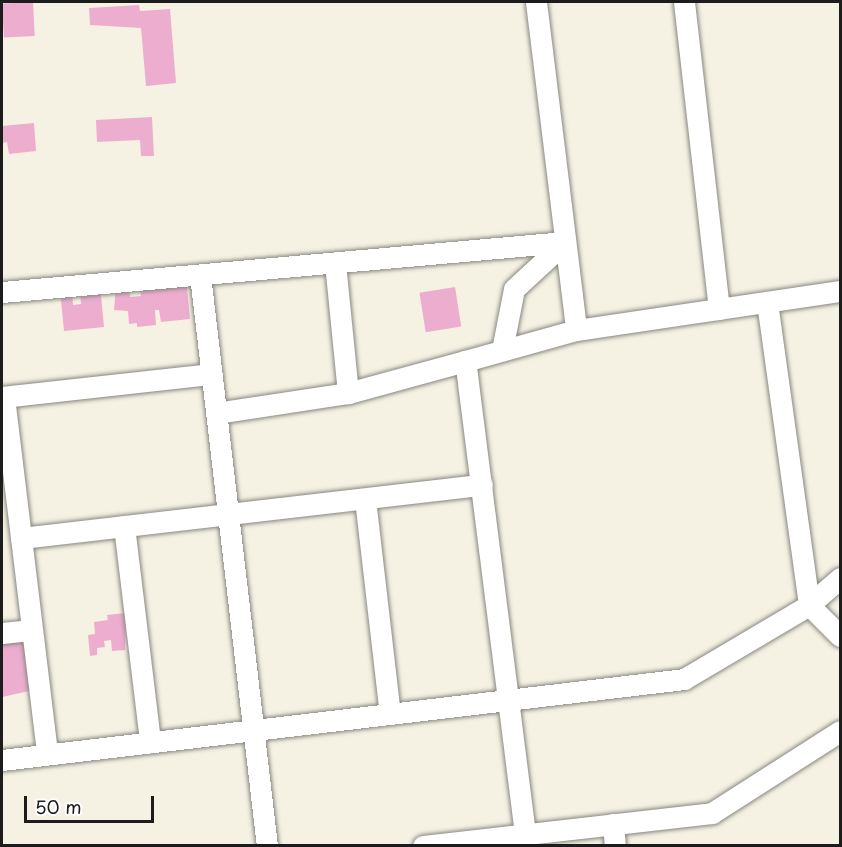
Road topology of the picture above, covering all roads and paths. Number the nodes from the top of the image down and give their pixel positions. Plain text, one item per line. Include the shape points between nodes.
1 (536, 2) edge
2 (684, 2) edge
3 (565, 242) junction
4 (335, 263) junction
5 (200, 274) junction
6 (840, 291) edge
7 (2, 292) edge
8 (767, 302) junction
9 (719, 309) junction
10 (576, 330) junction
11 (502, 350) junction
12 (465, 361) junction
13 (212, 374) junction
14 (348, 393) junction
15 (3, 397) edge
16 (216, 413) junction
17 (482, 485) junction
18 (364, 499) junction
19 (228, 514) junction
20 (124, 526) junction
21 (21, 538) junction
22 (840, 578) edge
23 (809, 604) junction
24 (32, 630) junction
25 (2, 633) edge
26 (840, 636) edge
27 (508, 700) junction
28 (390, 714) junction
29 (254, 730) junction
30 (840, 731) edge
31 (150, 742) junction
32 (47, 754) junction
33 (2, 760) edge
34 (613, 824) junction
35 (525, 834) junction
36 (267, 846) edge
37 (423, 846) edge
38 (615, 846) edge

1 - 3 street
2 - 9 street
3 - 4 street
3 - 10 street
3 - 11 street via 514,289
4 - 5 street
4 - 14 street
5 - 7 street
5 - 13 street
6 - 8 street
8 - 9 street
8 - 23 street
9 - 10 street
10 - 11 street
11 - 12 street
12 - 14 street
12 - 17 street
13 - 15 street
13 - 16 street
14 - 16 street
15 - 21 street
16 - 19 street
17 - 18 street
17 - 27 street
18 - 19 street
18 - 28 street
19 - 20 street
19 - 29 street
20 - 21 street
20 - 31 street
21 - 24 street
22 - 23 street
23 - 26 street
23 - 27 street via 684,679
24 - 25 street
24 - 32 street
27 - 28 street
27 - 35 street
28 - 29 street
29 - 31 street
29 - 36 street
30 - 34 street via 712,813
31 - 32 street
32 - 33 street
34 - 35 street
34 - 38 street
35 - 37 street

